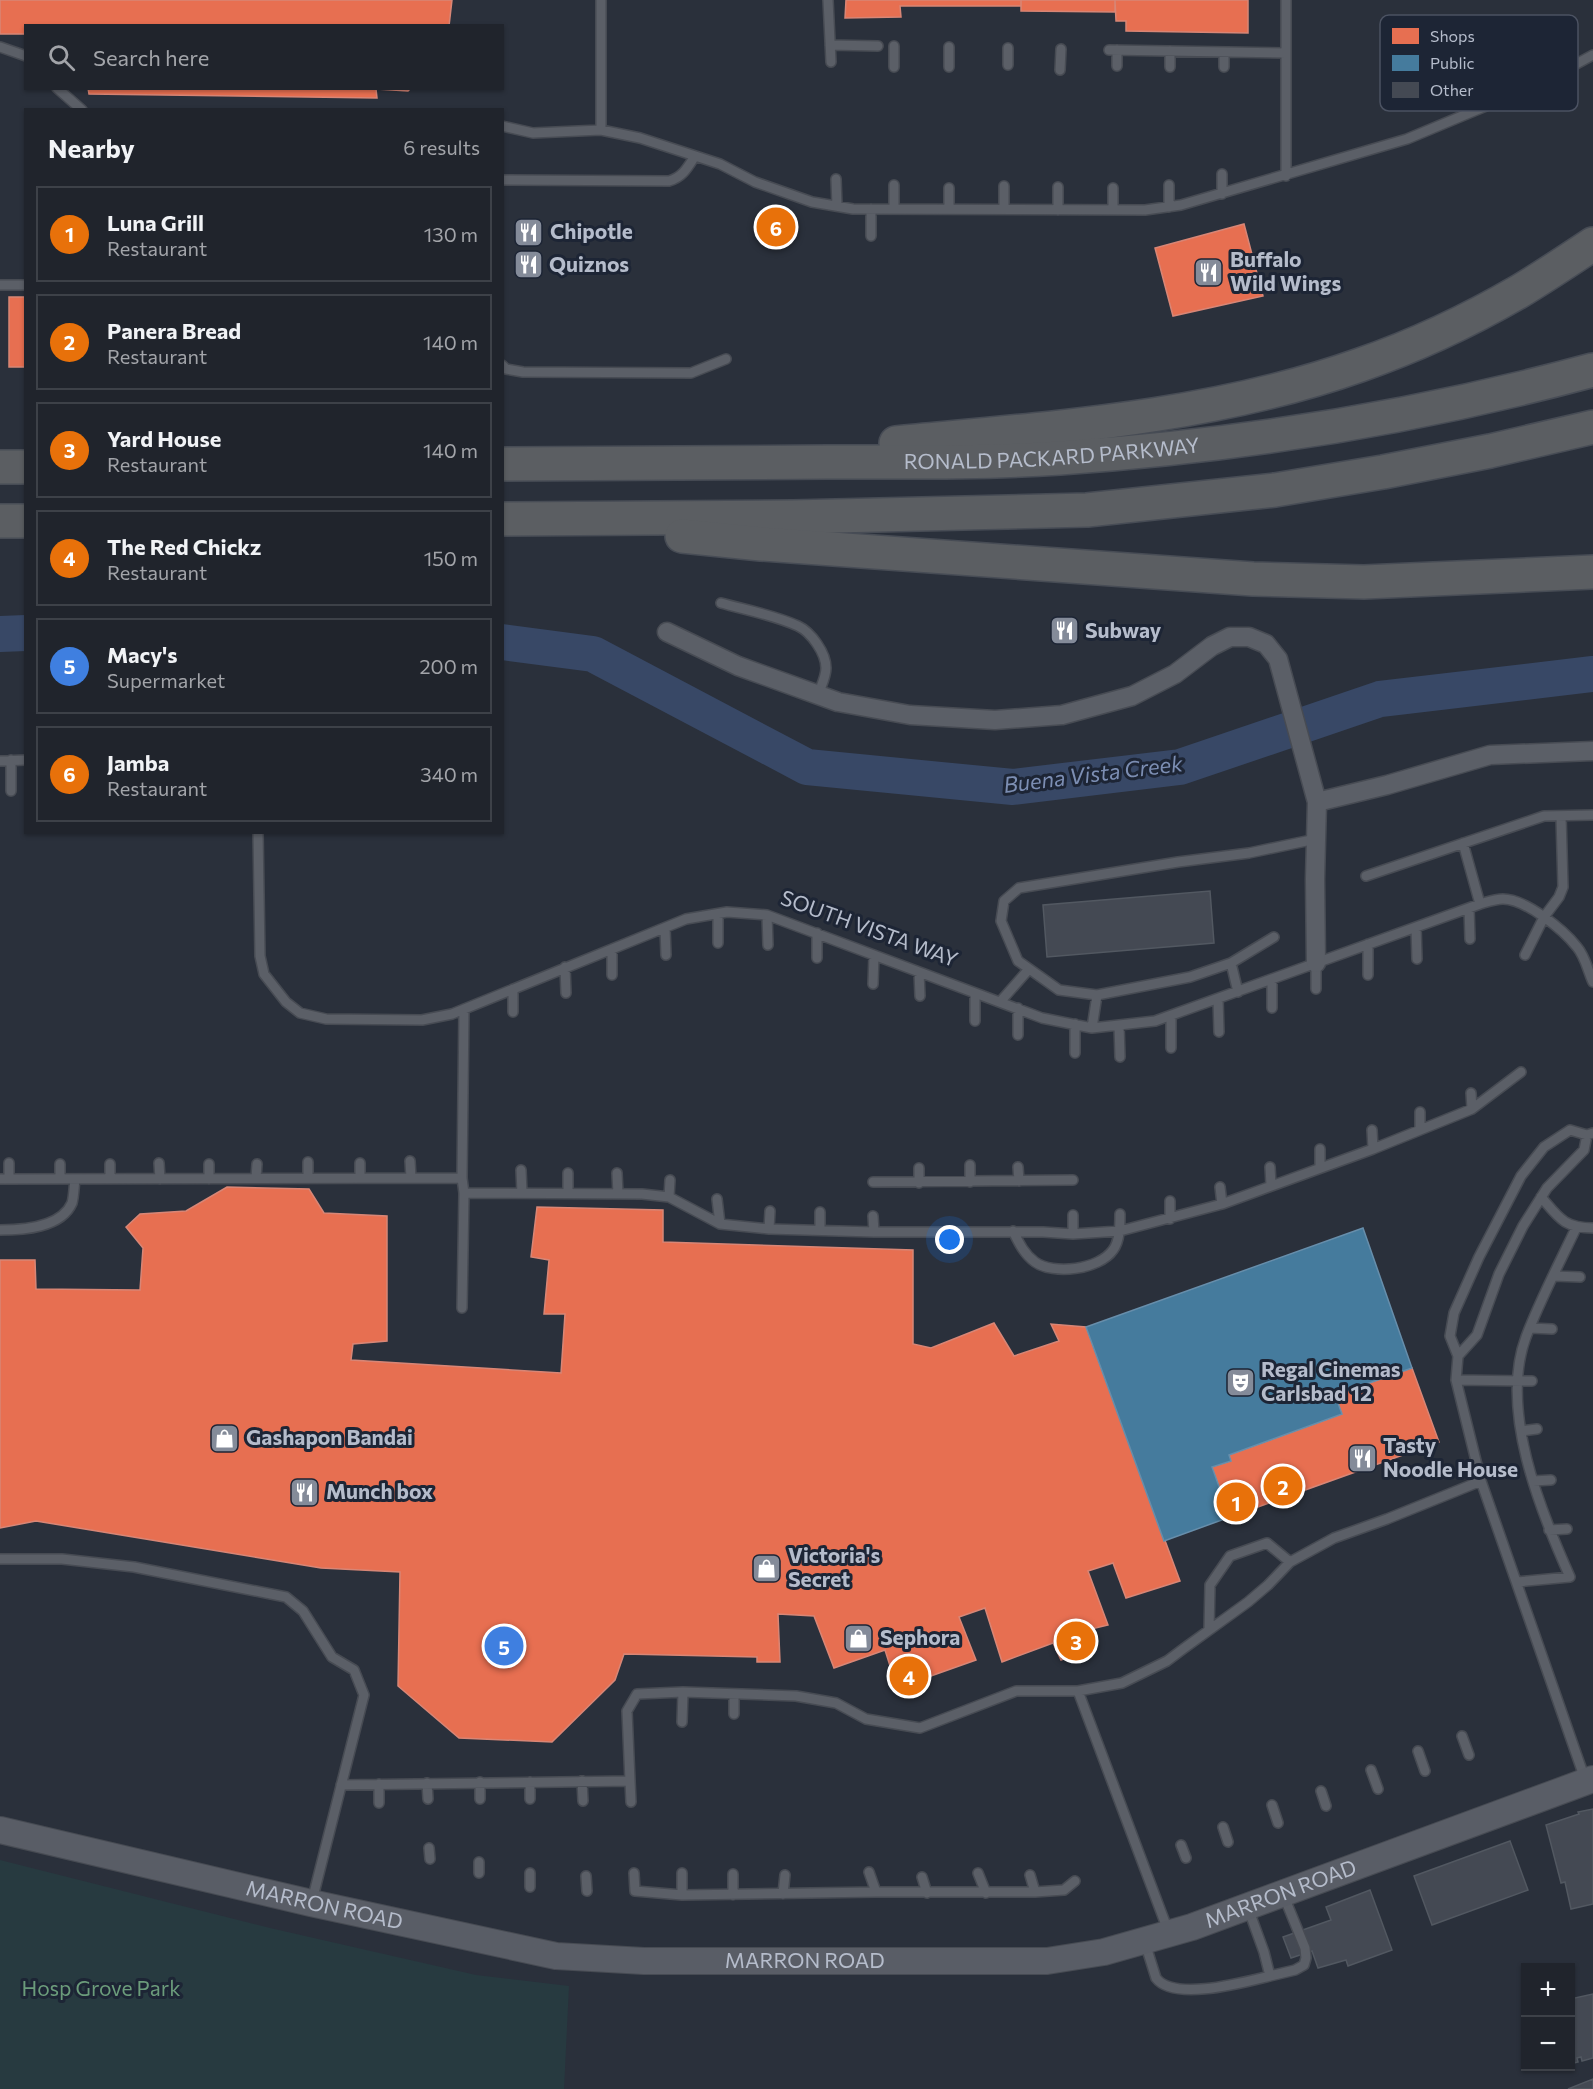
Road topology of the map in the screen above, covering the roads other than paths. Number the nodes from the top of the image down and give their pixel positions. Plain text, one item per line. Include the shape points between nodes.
1 (601, 0) edge
2 (828, 0) edge
3 (1286, 0) edge
4 (830, 45) junction
5 (0, 46) edge
6 (878, 46) dead end
7 (894, 46) dead end
8 (949, 47) dead end
9 (1008, 48) dead end
10 (1061, 49) dead end
11 (1170, 51) junction
12 (1224, 52) junction
13 (1286, 53) junction
14 (24, 55) edge
15 (1593, 55) edge
16 (831, 62) dead end
17 (1578, 63) edge
18 (1008, 65) dead end
19 (1117, 66) dead end
20 (894, 67) dead end
21 (949, 67) dead end
22 (1170, 67) dead end
23 (1224, 67) dead end
24 (1060, 70) dead end
25 (59, 90) edge
26 (80, 108) edge
27 (1475, 111) edge
28 (504, 126) edge
29 (601, 130) junction
30 (695, 156) junction
31 (1222, 174) dead end
32 (1286, 176) junction
33 (836, 179) dead end
34 (504, 180) edge
35 (1169, 184) dead end
36 (894, 185) dead end
37 (1004, 186) dead end
38 (1058, 186) dead end
39 (949, 188) dead end
40 (1113, 188) dead end
41 (1222, 194) junction
42 (837, 206) junction
43 (1169, 207) junction
44 (871, 209) junction
45 (894, 209) junction
46 (949, 209) junction
47 (1004, 209) junction
48 (1058, 210) junction
49 (1113, 210) junction
50 (871, 236) dead end
51 (1593, 244) edge
52 (0, 285) edge
53 (24, 285) edge
54 (726, 359) dead end
55 (504, 367) edge
56 (1593, 370) edge
57 (1593, 427) edge
58 (688, 463) junction
59 (504, 464) edge
60 (0, 467) edge
61 (24, 467) edge
62 (511, 519) edge
63 (0, 521) edge
64 (24, 521) edge
65 (1593, 572) edge
66 (721, 603) dead end
67 (666, 632) dead end
68 (818, 695) junction
69 (1593, 751) edge
70 (11, 760) junction
71 (24, 760) edge
72 (0, 761) edge
73 (11, 791) dead end
74 (1317, 802) junction
75 (1593, 815) edge
76 (1561, 816) junction
77 (258, 834) edge
78 (1316, 839) junction
79 (1463, 843) junction
80 (1366, 876) dead end
81 (1480, 904) junction
82 (1469, 908) junction
83 (718, 914) junction
84 (767, 915) junction
85 (1544, 917) junction
86 (1416, 927) junction
87 (665, 928) junction
88 (817, 933) junction
89 (1274, 937) dead end
90 (1470, 939) dead end
91 (718, 943) dead end
92 (1368, 944) junction
93 (768, 945) dead end
94 (612, 949) junction
95 (666, 955) dead end
96 (874, 955) junction
97 (1525, 955) dead end
98 (817, 958) dead end
99 (1417, 959) dead end
100 (1231, 963) junction
101 (1316, 963) junction
102 (565, 967) junction
103 (1029, 969) junction
104 (920, 972) junction
105 (612, 975) dead end
106 (1368, 975) dead end
107 (1272, 979) junction
108 (1593, 982) edge
109 (873, 984) dead end
110 (513, 989) junction
111 (1316, 989) dead end
112 (1238, 992) junction
113 (566, 993) dead end
114 (975, 993) junction
115 (1097, 994) junction
116 (920, 996) dead end
117 (1218, 999) junction
118 (1000, 1002) junction
119 (1018, 1008) junction
120 (1272, 1008) dead end
121 (464, 1009) junction
122 (513, 1012) dead end
123 (1171, 1016) junction
124 (975, 1021) dead end
125 (1075, 1024) junction
126 (1119, 1025) junction
127 (1092, 1028) junction
128 (1219, 1032) dead end
129 (1018, 1035) dead end
130 (1171, 1048) dead end
131 (1075, 1053) dead end
132 (1120, 1057) dead end
133 (1521, 1072) dead end
134 (1471, 1093) dead end
135 (1472, 1108) junction
136 (1420, 1112) dead end
137 (1420, 1128) junction
138 (1372, 1130) dead end
139 (1590, 1134) edge
140 (1320, 1149) dead end
141 (1373, 1149) junction
142 (411, 1161) dead end
143 (308, 1162) dead end
144 (9, 1163) dead end
145 (159, 1163) dead end
146 (360, 1163) dead end
147 (60, 1164) dead end
148 (110, 1164) dead end
149 (209, 1164) dead end
150 (257, 1164) dead end
151 (970, 1165) dead end
152 (1018, 1167) dead end
153 (1270, 1167) dead end
154 (919, 1168) dead end
155 (1320, 1168) junction
156 (521, 1170) dead end
157 (568, 1173) dead end
158 (617, 1173) dead end
159 (256, 1178) junction
160 (308, 1178) junction
161 (360, 1178) junction
162 (411, 1178) junction
163 (462, 1178) junction
164 (4, 1179) edge
165 (60, 1179) junction
166 (75, 1179) junction
167 (110, 1179) junction
168 (159, 1179) junction
169 (209, 1179) junction
170 (670, 1180) dead end
171 (1073, 1180) dead end
172 (1019, 1181) junction
173 (873, 1182) dead end
174 (970, 1182) junction
175 (919, 1183) junction
176 (1270, 1185) junction
177 (1221, 1187) dead end
178 (464, 1193) junction
179 (522, 1193) junction
180 (568, 1193) junction
181 (618, 1194) junction
182 (669, 1197) junction
183 (1541, 1197) junction
184 (717, 1199) dead end
185 (1170, 1201) dead end
186 (1222, 1204) junction
187 (771, 1210) dead end
188 (820, 1212) dead end
189 (1120, 1214) dead end
190 (1073, 1215) dead end
191 (873, 1216) dead end
192 (1170, 1219) junction
193 (720, 1224) junction
194 (1576, 1228) junction
195 (1593, 1228) edge
196 (769, 1229) junction
197 (820, 1229) junction
198 (0, 1230) edge
199 (1120, 1231) junction
200 (874, 1232) junction
201 (1013, 1232) junction
202 (1073, 1234) junction
203 (1554, 1276) junction
204 (1580, 1277) dead end
205 (462, 1308) dead end
206 (1530, 1328) junction
207 (1552, 1329) dead end
208 (1458, 1356) junction
209 (1456, 1380) junction
210 (1516, 1381) junction
211 (1532, 1381) dead end
212 (1537, 1429) dead end
213 (1521, 1431) junction
214 (1551, 1480) dead end
215 (1481, 1481) junction
216 (1533, 1481) junction
217 (1567, 1529) dead end
218 (1549, 1530) junction
219 (0, 1559) edge
220 (1290, 1562) junction
221 (1517, 1582) junction
222 (1209, 1630) junction
223 (1078, 1690) junction
224 (683, 1692) junction
225 (734, 1694) junction
226 (734, 1714) dead end
227 (682, 1722) dead end
228 (1462, 1736) dead end
229 (1418, 1751) dead end
230 (1469, 1755) dead end
231 (1371, 1770) dead end
232 (1425, 1771) dead end
233 (1590, 1780) edge
234 (582, 1781) junction
235 (630, 1781) junction
236 (480, 1782) junction
237 (530, 1782) junction
238 (427, 1783) junction
239 (379, 1784) junction
240 (341, 1785) junction
241 (1378, 1789) dead end
242 (1321, 1791) dead end
243 (428, 1799) dead end
244 (480, 1799) dead end
245 (530, 1799) dead end
246 (583, 1801) dead end
247 (631, 1802) dead end
248 (379, 1803) dead end
249 (1272, 1804) dead end
250 (1326, 1806) dead end
251 (1278, 1823) dead end
252 (1223, 1827) dead end
253 (0, 1830) edge
254 (1228, 1842) dead end
255 (1181, 1845) dead end
256 (429, 1848) dead end
257 (1186, 1858) dead end
258 (429, 1859) dead end
259 (479, 1862) dead end
260 (869, 1872) dead end
261 (479, 1873) dead end
262 (530, 1873) dead end
263 (634, 1873) dead end
264 (682, 1873) dead end
265 (978, 1873) dead end
266 (733, 1874) dead end
267 (785, 1875) dead end
268 (1030, 1875) dead end
269 (586, 1876) dead end
270 (922, 1877) dead end
271 (1075, 1881) dead end
272 (530, 1887) dead end
273 (587, 1891) dead end
274 (876, 1892) junction
275 (1035, 1892) junction
276 (927, 1893) junction
277 (986, 1893) junction
278 (1283, 1893) junction
279 (783, 1894) junction
280 (682, 1895) junction
281 (733, 1895) junction
282 (311, 1903) junction
283 (1248, 1906) junction
284 (1169, 1934) junction
285 (1145, 1940) junction
286 (1270, 1976) junction

1 - 29 lane
2 - 4 lane
3 - 13 lane
4 - 6 lane
4 - 16 lane
5 - 14 lane
7 - 20 lane
8 - 21 lane
9 - 18 lane
10 - 24 lane
11 - 12 lane
11 - 19 lane via 1113,50
11 - 22 lane
12 - 13 lane
12 - 23 lane
13 - 32 lane
15 - 17 lane
25 - 26 lane
27 - 32 lane via 1407,139
28 - 29 lane via 533,133
29 - 30 lane
30 - 34 lane via 685,172 669,181
30 - 42 lane via 754,182 812,202
31 - 41 lane
32 - 41 lane
33 - 42 lane
35 - 43 lane
36 - 45 lane
37 - 47 lane
38 - 48 lane
39 - 46 lane
40 - 49 lane
41 - 43 lane
42 - 44 lane
43 - 49 lane
44 - 45 lane
44 - 50 lane
45 - 46 lane
46 - 47 lane
47 - 48 lane
48 - 49 lane
51 - 58 highway via 1472,317 1360,365 1306,382 1116,421
52 - 53 lane
54 - 55 lane via 691,373 523,372
56 - 58 highway, RONALD PACKARD PARKWAY via 1386,418 1248,440 1152,450 955,462
57 - 62 highway via 1490,451 1275,490 1088,510
58 - 59 highway, RONALD PACKARD PARKWAY
60 - 61 highway
62 - 65 highway via 761,544 1253,579 1364,582
63 - 64 highway
66 - 68 lane via 801,627 822,652 826,666
67 - 68 street via 738,666
68 - 74 street via 910,715 995,720 1062,715 1132,696 1175,674 1212,645 1230,637 1249,637 1266,644 1278,660
69 - 74 street via 1490,754
70 - 71 lane
70 - 72 lane
70 - 73 lane
74 - 78 street
75 - 76 lane
76 - 79 lane via 1544,816
76 - 85 lane via 1563,887
77 - 121 lane, SOUTH VISTA WAY via 260,956 264,974 286,1002 300,1013 326,1019 422,1020
78 - 101 street
78 - 103 lane via 1019,888 1004,901 1000,921 1018,961
79 - 80 lane
79 - 81 lane
81 - 82 lane, SOUTH VISTA WAY
81 - 85 lane, SOUTH VISTA WAY via 1501,898 1518,901
82 - 86 lane, SOUTH VISTA WAY
82 - 90 lane
83 - 84 lane, SOUTH VISTA WAY
83 - 87 lane, SOUTH VISTA WAY via 686,919
83 - 91 lane
84 - 88 lane, SOUTH VISTA WAY
84 - 93 lane
85 - 97 lane
85 - 108 lane, SOUTH VISTA WAY via 1578,948
86 - 92 lane, SOUTH VISTA WAY
86 - 99 lane
87 - 94 lane, SOUTH VISTA WAY
87 - 95 lane
88 - 96 lane, SOUTH VISTA WAY
88 - 98 lane
89 - 100 lane
92 - 101 lane, SOUTH VISTA WAY
92 - 106 lane
94 - 102 lane, SOUTH VISTA WAY
94 - 105 lane
96 - 104 lane, SOUTH VISTA WAY
96 - 109 lane
100 - 112 lane
100 - 115 lane via 1190,976
101 - 107 lane, SOUTH VISTA WAY
101 - 111 lane
102 - 110 lane, SOUTH VISTA WAY
102 - 113 lane
103 - 115 lane via 1059,990
103 - 118 lane
104 - 114 lane, SOUTH VISTA WAY
104 - 116 lane
107 - 112 lane, SOUTH VISTA WAY
107 - 120 lane
110 - 121 lane, SOUTH VISTA WAY
110 - 122 lane
112 - 117 lane, SOUTH VISTA WAY
114 - 118 lane, SOUTH VISTA WAY
114 - 124 lane
115 - 127 lane
117 - 123 lane, SOUTH VISTA WAY
117 - 128 lane
118 - 119 lane, SOUTH VISTA WAY
119 - 125 lane, SOUTH VISTA WAY via 1042,1018
119 - 129 lane
121 - 163 lane
123 - 126 lane, SOUTH VISTA WAY via 1155,1022
123 - 130 lane
125 - 127 lane, SOUTH VISTA WAY
125 - 131 lane
126 - 127 lane, SOUTH VISTA WAY
126 - 132 lane
133 - 135 lane
134 - 135 lane
135 - 137 lane
136 - 137 lane
137 - 141 lane
138 - 141 lane
139 - 183 lane via 1584,1150
139 - 208 lane via 1570,1130 1544,1147 1521,1176 1454,1313 1450,1336
140 - 155 lane
141 - 155 lane
142 - 162 lane
143 - 160 lane
144 - 164 lane
145 - 168 lane
146 - 161 lane
147 - 165 lane
148 - 167 lane
149 - 169 lane
150 - 159 lane
151 - 174 lane
152 - 172 lane
153 - 176 lane
154 - 175 lane
155 - 176 lane
156 - 179 lane
157 - 180 lane
158 - 181 lane
159 - 160 lane
159 - 169 lane
160 - 161 lane
161 - 162 lane
162 - 163 lane
163 - 178 lane
164 - 165 lane
165 - 166 lane
166 - 167 lane
166 - 198 lane via 72,1202 48,1224
167 - 168 lane
168 - 169 lane
170 - 182 lane
171 - 172 lane
172 - 174 lane
173 - 175 lane
174 - 175 lane
176 - 186 lane
177 - 186 lane
178 - 179 lane
178 - 205 lane
179 - 180 lane
180 - 181 lane
181 - 182 lane
182 - 193 lane
183 - 194 lane via 1563,1222
183 - 208 lane via 1499,1274 1477,1335
184 - 193 lane
185 - 192 lane
186 - 192 lane
187 - 196 lane
188 - 197 lane
189 - 199 lane
190 - 202 lane
191 - 200 lane
192 - 199 lane
193 - 196 lane
194 - 195 lane
194 - 203 lane
196 - 197 lane
197 - 200 lane
199 - 201 lane via 1113,1250 1100,1261 1080,1268 1055,1269 1036,1263 1024,1252
199 - 202 lane
200 - 201 lane
201 - 202 lane
203 - 204 lane
203 - 206 lane
206 - 207 lane
206 - 210 lane
208 - 209 lane
209 - 210 lane
209 - 215 lane
210 - 211 lane
210 - 213 lane
212 - 213 lane
213 - 216 lane
214 - 216 lane
215 - 220 lane via 1334,1538
215 - 221 lane
216 - 218 lane
217 - 218 lane
218 - 221 lane via 1570,1576
219 - 240 lane via 62,1559 134,1567 286,1597 303,1611 332,1657 354,1670 364,1695
220 - 222 lane via 1268,1585
220 - 222 lane via 1267,1543 1230,1556 1210,1586
221 - 233 lane
222 - 223 lane via 1167,1661 1122,1683
223 - 225 lane via 1016,1690 920,1728 866,1719 836,1703 796,1696
223 - 284 lane
224 - 225 lane
224 - 227 lane
224 - 235 lane via 637,1694 627,1711
225 - 226 lane
228 - 230 lane
229 - 232 lane
231 - 241 lane
233 - 278 main road, MARRON ROAD
234 - 235 lane
234 - 237 lane
234 - 246 lane
235 - 247 lane
236 - 237 lane
236 - 238 lane
236 - 244 lane
237 - 245 lane
238 - 239 lane
238 - 243 lane
239 - 240 lane
239 - 248 lane
240 - 282 lane
242 - 250 lane
249 - 251 lane
252 - 254 lane
253 - 282 main road, MARRON ROAD
255 - 257 lane
256 - 258 lane
259 - 261 lane
260 - 274 lane
262 - 272 lane
263 - 280 lane via 635,1891
264 - 280 lane
265 - 277 lane
266 - 281 lane
267 - 279 lane
268 - 275 lane
269 - 273 lane
270 - 276 lane
271 - 275 lane via 1064,1890
274 - 276 lane
274 - 279 lane
275 - 277 lane
276 - 277 lane
278 - 283 main road, MARRON ROAD
278 - 286 lane via 1306,1958 1304,1965 1295,1970
279 - 281 lane
280 - 281 lane
282 - 285 main road, MARRON ROAD via 556,1956 644,1961 1047,1961 1104,1952
283 - 284 main road, MARRON ROAD
283 - 286 lane
284 - 285 main road, MARRON ROAD
285 - 286 lane via 1156,1978 1168,1986 1217,1989

